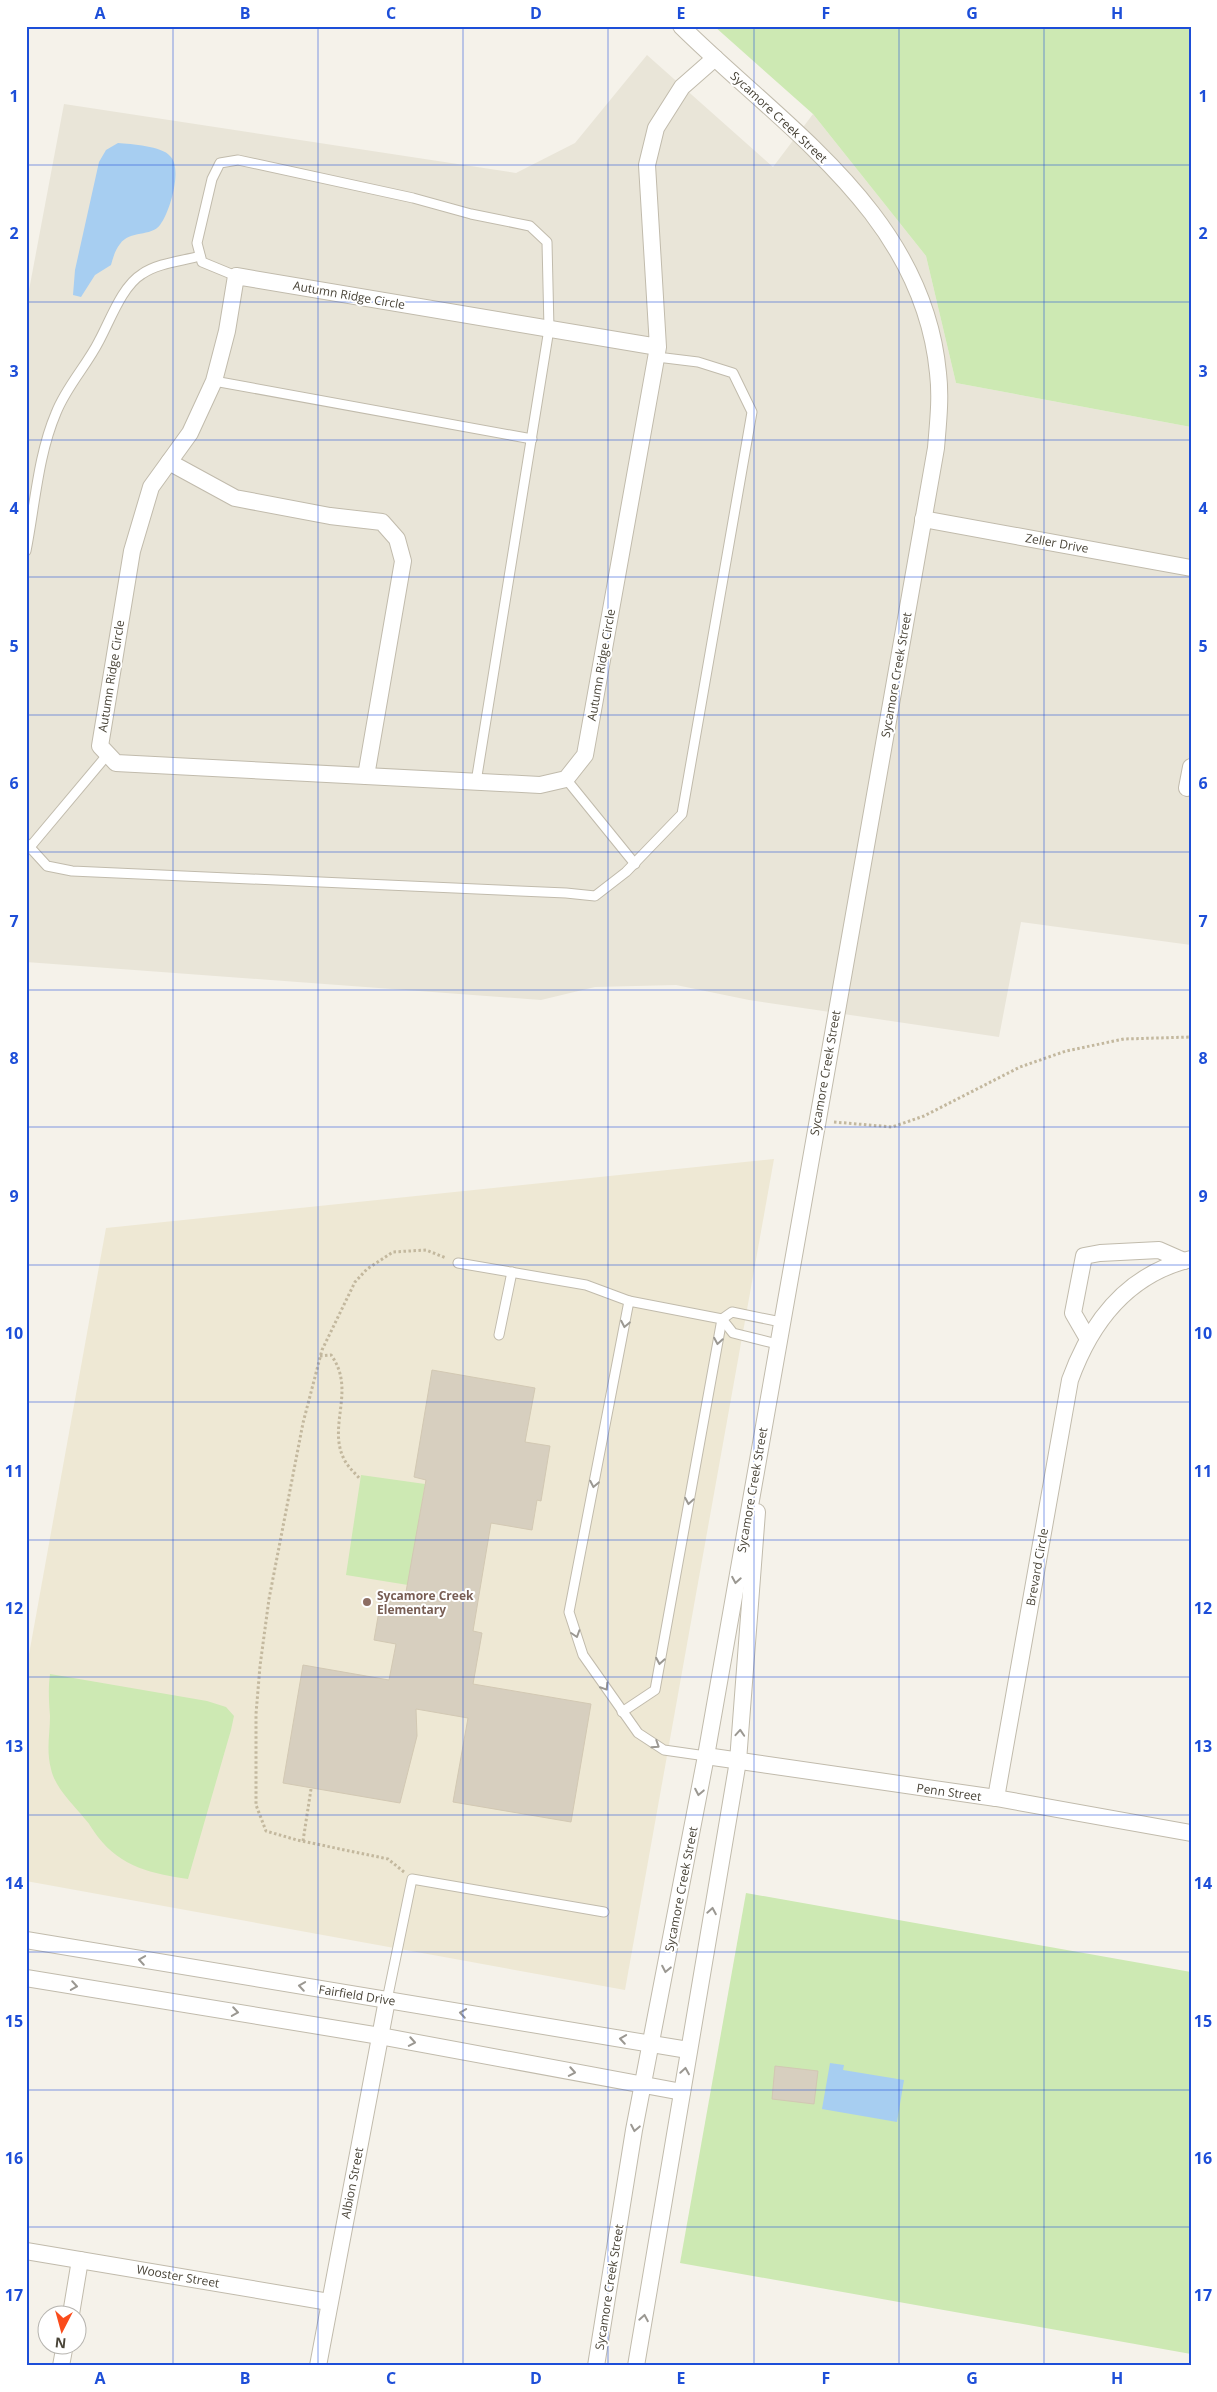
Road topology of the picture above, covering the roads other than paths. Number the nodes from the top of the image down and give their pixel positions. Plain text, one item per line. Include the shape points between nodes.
1 (681, 26) edge
2 (715, 58) junction
3 (200, 256) junction
4 (236, 276) junction
5 (549, 329) junction
6 (657, 352) junction
7 (214, 381) junction
8 (532, 439) junction
9 (169, 462) junction
10 (923, 519) junction
11 (26, 550) edge
12 (1191, 568) edge
13 (108, 754) junction
14 (1191, 767) edge
15 (366, 776) junction
16 (566, 779) junction
17 (476, 782) junction
18 (1187, 788) dead end
19 (28, 845) edge
20 (635, 864) junction
21 (1187, 1260) edge
22 (458, 1263) road end
23 (512, 1272) junction
24 (629, 1301) junction
25 (722, 1319) junction
26 (781, 1322) junction
27 (499, 1335) dead end
28 (1088, 1339) junction
29 (777, 1344) junction
30 (765, 1411) junction
31 (622, 1712) junction
32 (706, 1756) junction
33 (738, 1761) junction
34 (996, 1798) junction
35 (1191, 1833) edge
36 (604, 1912) dead end
37 (26, 1940) edge
38 (26, 1978) edge
39 (387, 2000) junction
40 (380, 2036) junction
41 (651, 2044) junction
42 (688, 2050) junction
43 (644, 2085) junction
44 (682, 2092) junction
45 (26, 2251) edge
46 (80, 2260) junction
47 (329, 2302) junction
48 (72, 2304) edge
49 (318, 2366) edge
50 (596, 2366) edge
51 (636, 2366) edge

1 - 2 street, Sycamore Creek Street
2 - 6 street, Autumn Ridge Circle via 682,87 656,128 647,165
2 - 10 street, Sycamore Creek Street via 819,151 886,232 906,264 932,335 938,372 936,448
3 - 4 lane via 202,262
3 - 5 lane via 197,243 212,180 220,163 238,160 530,226 547,242
3 - 11 lane via 142,273 132,282 110,317 89,360 56,412 46,445
4 - 5 street, Autumn Ridge Circle
4 - 7 street, Autumn Ridge Circle
5 - 6 street, Autumn Ridge Circle
5 - 8 lane
6 - 16 street, Autumn Ridge Circle via 585,755
6 - 20 lane via 733,373 752,412 682,814
7 - 8 lane
7 - 9 street, Autumn Ridge Circle via 190,433
8 - 17 lane
9 - 13 street, Autumn Ridge Circle via 150,487 132,551 102,729 100,746
9 - 15 street via 236,498 330,516 382,522 397,539 402,561
10 - 12 street, Zeller Drive
10 - 26 street, Sycamore Creek Street
13 - 15 street via 116,763
13 - 19 lane
14 - 18 street
15 - 17 street
16 - 17 street via 540,785
16 - 20 lane
19 - 20 lane via 47,866 72,871 595,896
21 - 28 street, Brevard Circle via 1158,1271 1134,1286 1113,1304
21 - 28 street, Brevard Circle via 1159,1250 1084,1256 1073,1313
22 - 23 lane
23 - 24 lane via 586,1285
23 - 27 lane
24 - 25 lane
24 -> 31 lane via 569,1612 583,1655
25 - 26 lane via 732,1312
25 - 29 lane via 733,1334
25 -> 31 lane via 655,1690
26 - 29 street, Sycamore Creek Street
28 - 34 street, Brevard Circle via 1070,1380
29 - 30 street, Sycamore Creek Street
30 -> 32 street, Sycamore Creek Street
33 -> 30 street, Sycamore Creek Street
31 -> 32 lane via 638,1733 664,1750
32 - 33 street, Penn Street
32 -> 41 street, Sycamore Creek Street
33 - 34 street, Penn Street
42 -> 33 street, Sycamore Creek Street
34 - 35 street, Penn Street
36 - 39 lane via 412,1879
39 -> 37 street, Fairfield Drive
38 -> 40 street
39 - 40 street, Albion Street
41 -> 39 street, Fairfield Drive
40 -> 43 street
40 - 47 street, Albion Street
41 - 42 street, Fairfield Drive
41 - 43 street, Sycamore Creek Street
44 -> 42 street, Sycamore Creek Street
43 - 44 street
43 -> 50 street, Sycamore Creek Street
51 -> 44 street, Sycamore Creek Street
45 - 46 street, Wooster Street
46 - 47 street, Wooster Street
46 - 48 street
47 - 49 street, Albion Street

